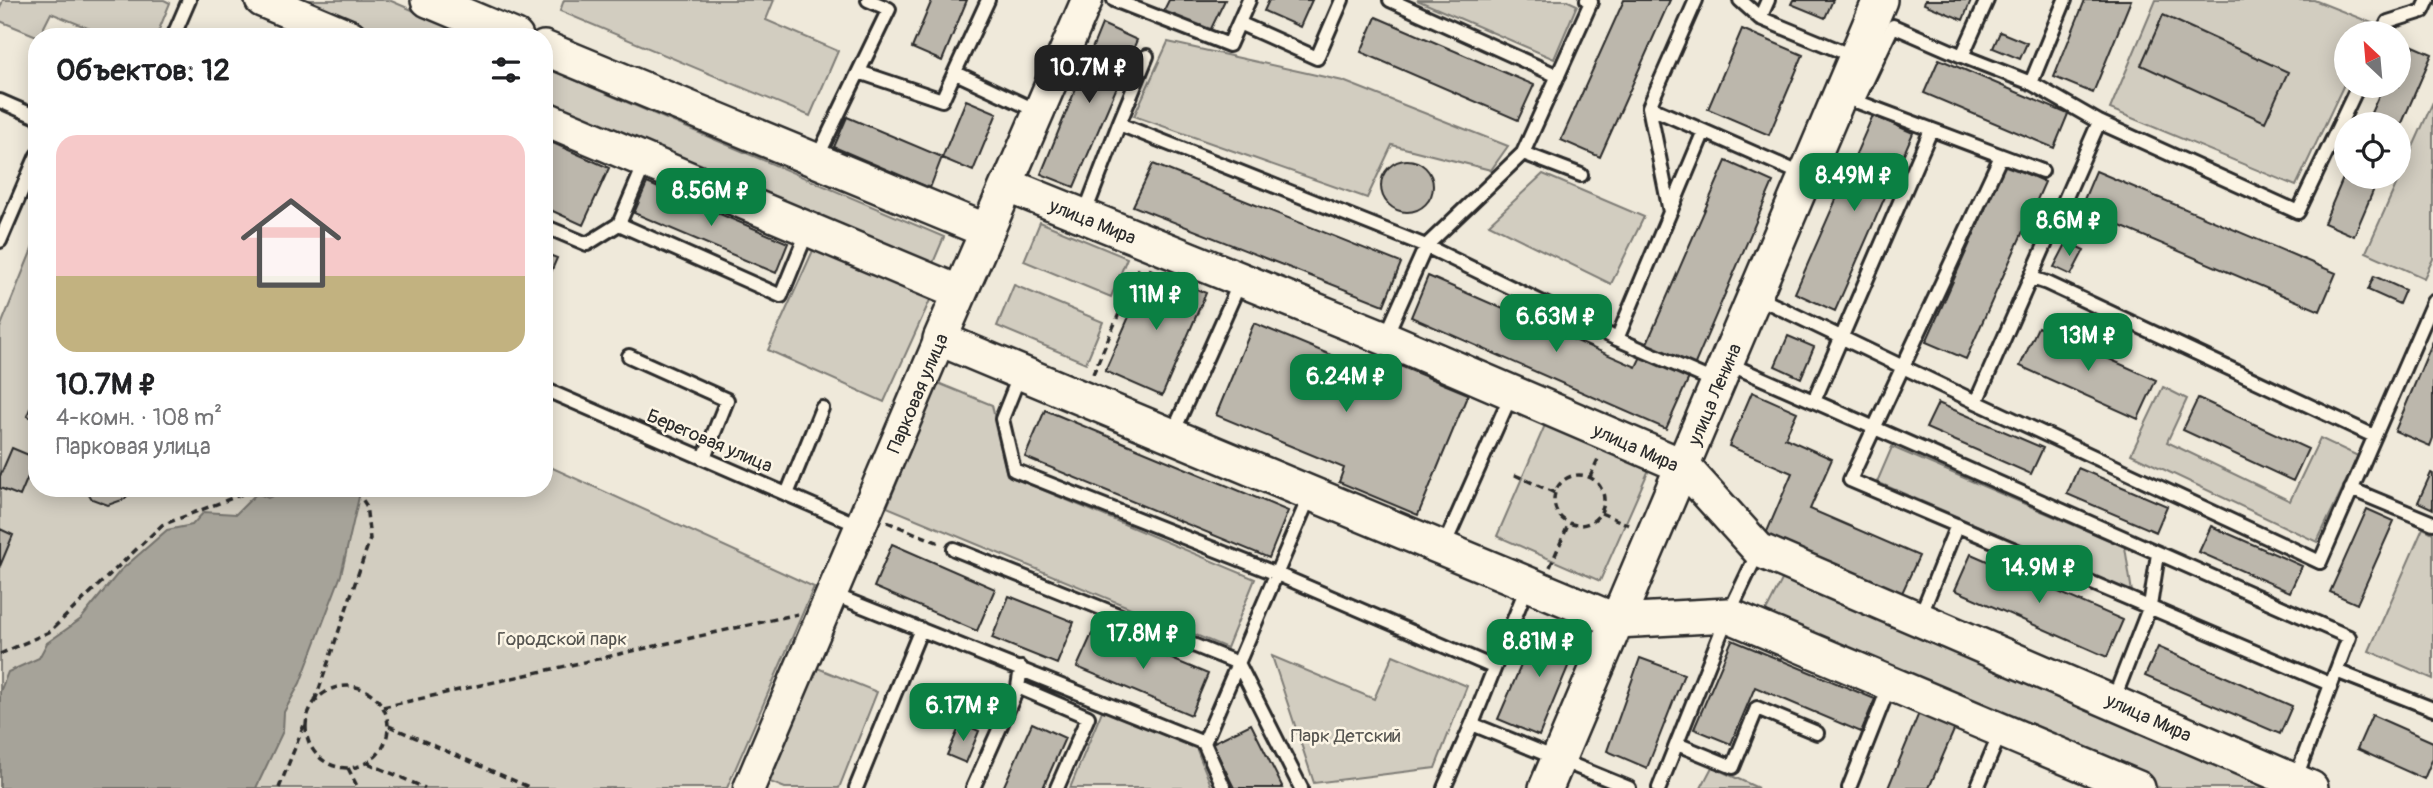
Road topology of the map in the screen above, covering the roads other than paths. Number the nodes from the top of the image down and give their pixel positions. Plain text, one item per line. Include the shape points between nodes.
1 (189, 0) edge
2 (262, 0) edge
3 (428, 0) edge
4 (868, 0) edge
5 (988, 0) edge
6 (1087, 0) edge
7 (1114, 0) edge
8 (1249, 0) edge
9 (1342, 0) edge
10 (1390, 0) edge
11 (1587, 0) edge
12 (1696, 0) edge
13 (1740, 0) edge
14 (1768, 0) edge
15 (1987, 0) edge
16 (2065, 0) edge
17 (2428, 0) edge
18 (891, 4) edge
19 (1882, 15) edge
20 (1760, 18) junction
21 (2392, 21) edge
22 (1241, 23) junction
23 (177, 28) edge
24 (329, 28) edge
25 (495, 28) edge
26 (553, 52) edge
27 (1147, 56) dead end
28 (1962, 56) junction
29 (1856, 58) junction
30 (859, 72) junction
31 (956, 74) junction
32 (1558, 76) junction
33 (2031, 83) junction
34 (2352, 98) edge
35 (1849, 99) junction
36 (0, 102) edge
37 (1649, 107) junction
38 (1039, 112) junction
39 (28, 113) edge
40 (553, 122) edge
41 (2099, 122) junction
42 (1119, 124) junction
43 (1931, 130) junction
44 (1704, 131) junction
45 (1523, 153) junction
46 (2001, 156) junction
47 (646, 161) junction
48 (816, 161) junction
49 (2042, 172) dead end
50 (1581, 175) dead end
51 (1806, 176) junction
52 (28, 183) edge
53 (1007, 185) junction
54 (1670, 212) junction
55 (1083, 216) junction
56 (619, 224) junction
57 (808, 229) junction
58 (553, 230) edge
59 (987, 231) junction
60 (0, 241) edge
61 (1426, 246) junction
62 (2032, 278) junction
63 (1240, 281) junction
64 (960, 293) junction
65 (1755, 296) junction
66 (2433, 302) edge
67 (1843, 337) junction
68 (1385, 338) junction
69 (940, 339) junction
70 (1617, 339) junction
71 (629, 356) dead end
72 (1905, 366) junction
73 (1020, 373) junction
74 (1723, 373) junction
75 (1512, 392) junction
76 (553, 393) edge
77 (1814, 401) junction
78 (1976, 402) junction
79 (822, 408) dead end
80 (1874, 428) junction
81 (1172, 435) junction
82 (2374, 436) junction
83 (704, 458) junction
84 (1683, 466) junction
85 (2351, 489) junction
86 (1311, 493) junction
87 (786, 494) junction
88 (863, 520) junction
89 (2433, 523) edge
90 (1957, 525) junction
91 (1443, 548) junction
92 (954, 549) road end
93 (1759, 550) junction
94 (2158, 554) junction
95 (1276, 574) junction
96 (1534, 586) junction
97 (828, 601) junction
98 (2150, 606) junction
99 (1728, 615) junction
100 (1919, 618) junction
101 (1617, 621) junction
102 (921, 629) junction
103 (1238, 663) junction
104 (1493, 667) junction
105 (1021, 668) junction
106 (2336, 671) junction
107 (1890, 684) junction
108 (2330, 684) junction
109 (1018, 687) junction
110 (2113, 702) junction
111 (2433, 709) edge
112 (1472, 724) junction
113 (2001, 731) junction
114 (1817, 733) dead end
115 (1204, 743) junction
116 (1677, 744) junction
117 (1559, 758) junction
118 (2303, 784) edge
119 (749, 788) edge
120 (856, 788) edge
121 (973, 788) edge
122 (1056, 788) edge
123 (1224, 788) edge
124 (1301, 788) edge
125 (1444, 788) edge
126 (1546, 788) edge
127 (1629, 788) edge
128 (1659, 788) edge
129 (1849, 788) edge
130 (1978, 788) edge
131 (2138, 788) edge

1 - 23 lane
2 - 24 main road
3 - 25 main road
4 - 18 lane
5 - 31 lane
6 - 38 street, Парковая улица
7 - 22 lane via 1229,45
8 - 22 lane
9 - 22 lane via 1317,58
10 - 32 lane
11 - 32 lane via 1591,2
12 - 37 lane
13 - 20 lane
14 - 20 lane
15 - 28 lane
16 - 33 lane
17 - 21 lane via 2423,12
18 - 30 lane
19 - 28 lane
19 - 29 main road, улица Ленина
19 - 35 lane
20 - 29 lane
26 - 48 main road
27 - 42 lane
28 - 33 lane
29 - 35 main road, улица Ленина
30 - 31 lane via 942,100
30 - 48 lane
31 - 38 lane
32 - 45 lane
33 - 41 lane
34 - 41 lane via 2298,212
35 - 43 lane
35 - 51 main road, улица Ленина
36 - 39 lane
37 - 44 lane
37 - 54 lane
38 - 53 street, Парковая улица
40 - 47 main road
41 - 62 lane
42 - 55 lane
42 - 61 lane
43 - 46 lane
43 - 67 lane
44 - 51 lane
44 - 54 lane
45 - 50 lane
45 - 61 lane
46 - 49 lane
46 - 72 lane
47 - 56 lane
47 - 57 main road
48 - 59 main road
51 - 65 main road, улица Ленина
52 - 60 lane
53 - 55 main road, улица Мира
53 - 59 main road, Парковая улица
54 - 70 lane
55 - 63 main road, улица Мира
56 - 57 lane via 782,296
56 - 58 lane via 587,244
57 - 64 main road
59 - 64 main road, Парковая улица
61 - 68 lane
61 - 70 lane
62 - 78 lane
62 - 82 lane
63 - 68 main road, улица Мира
63 - 81 lane
64 - 69 main road, Парковая улица
65 - 67 lane
65 - 74 main road, улица Ленина
66 - 82 lane
67 - 72 lane
67 - 77 lane
68 - 75 main road, улица Мира
69 - 73 main road
69 - 88 street, Парковая улица
70 - 74 lane
71 - 83 lane via 727,400
72 - 78 lane
72 - 80 lane
73 - 81 main road
73 - 95 lane via 1002,419 1014,470
74 - 77 lane
74 - 84 main road, улица Ленина
75 - 84 main road, улица Мира
75 - 91 lane
76 - 83 lane, Береговая улица
77 - 80 lane
78 - 85 lane via 2320,562
79 - 87 lane
80 - 90 lane via 1850,480
80 - 94 lane
81 - 86 main road
82 - 85 lane
83 - 87 lane, Береговая улица
84 - 93 main road, улица Мира
84 - 101 main road, улица Ленина
85 - 89 lane
86 - 91 main road
86 - 95 lane
87 - 88 lane, Береговая улица
88 - 97 street, Парковая улица
90 - 98 lane
90 - 100 lane
91 - 96 main road
92 - 103 lane
93 - 99 lane
93 - 100 main road, улица Мира
94 - 98 lane
94 - 106 lane via 2349,637
95 - 103 lane
95 - 104 lane
96 - 101 main road
96 - 104 lane
97 - 102 lane
97 - 119 street, Парковая улица
98 - 108 lane
98 - 110 lane
99 - 101 main road
99 - 107 main road
99 - 116 lane
100 - 110 main road, улица Мира
101 - 117 main road, улица Ленина
102 - 105 lane
102 - 120 lane
103 - 115 lane
103 - 124 lane
104 - 112 lane
105 - 109 lane
105 - 115 lane
106 - 108 lane
106 - 111 lane
107 - 113 main road
107 - 129 lane
108 - 118 lane
109 - 121 lane
109 - 122 lane via 1088,717
110 - 118 main road, улица Мира
112 - 117 lane
112 - 125 lane
113 - 130 lane
113 - 131 main road
114 - 116 lane via 1757,708 1732,767
115 - 123 lane
116 - 128 lane
117 - 126 main road, улица Ленина
117 - 127 lane

